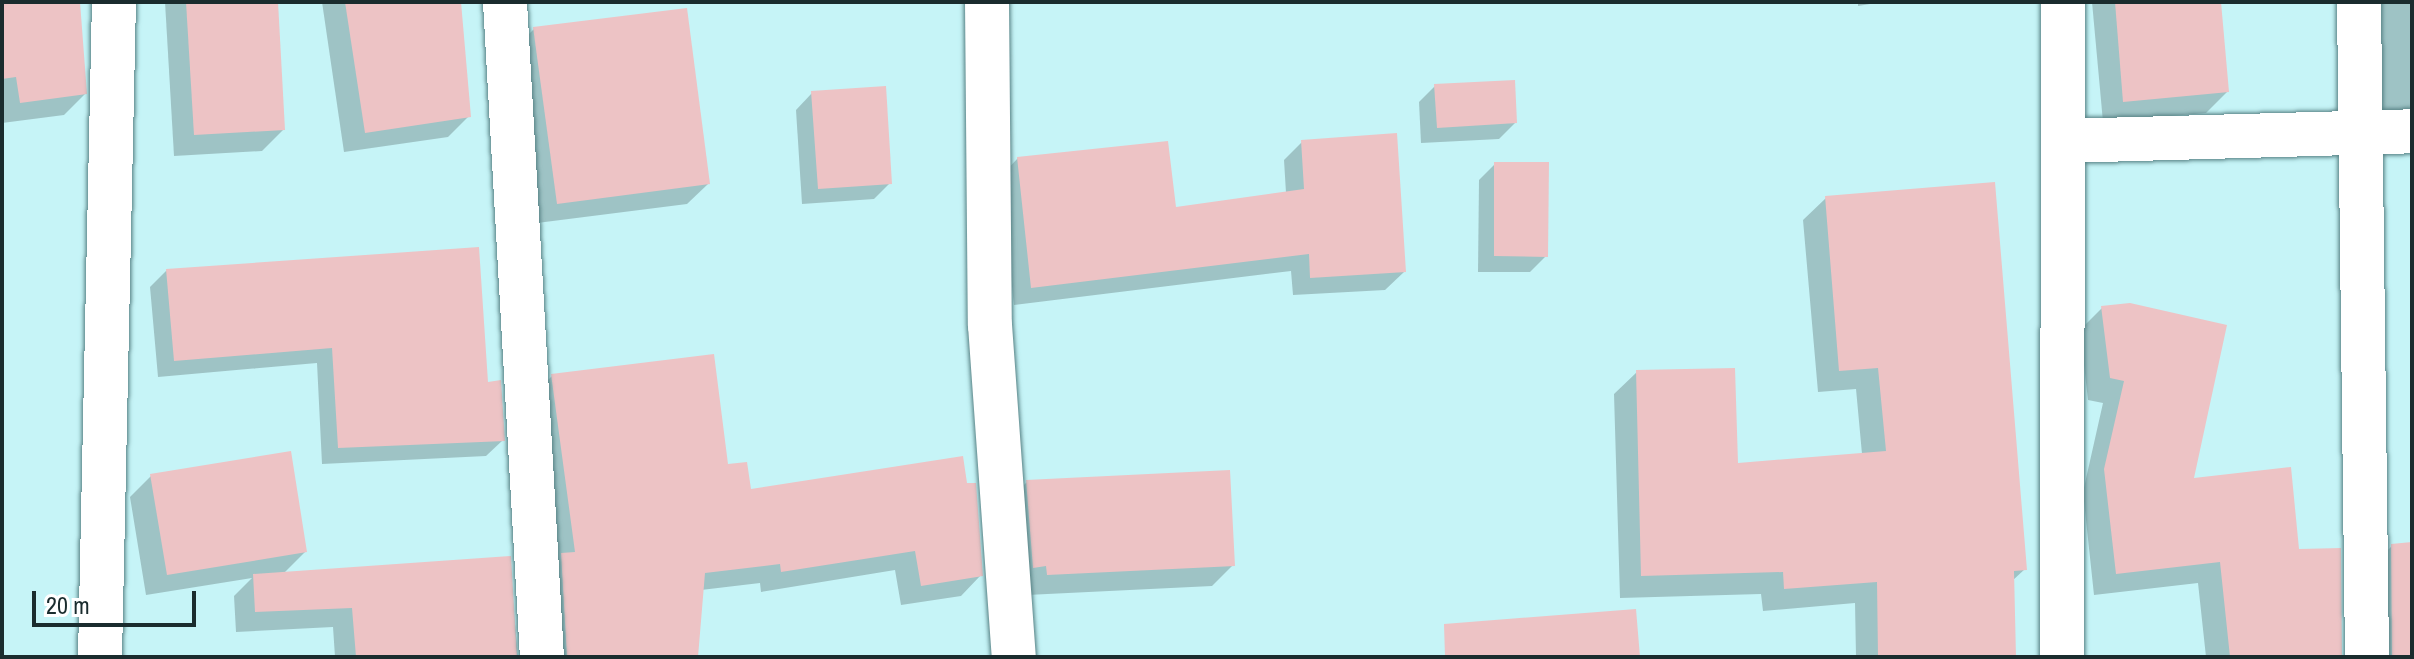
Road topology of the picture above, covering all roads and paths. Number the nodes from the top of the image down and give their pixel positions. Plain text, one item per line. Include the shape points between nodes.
1 (114, 2) edge
2 (505, 2) edge
3 (987, 2) edge
4 (2063, 2) edge
5 (2359, 2) edge
6 (2412, 131) edge
7 (2358, 133) junction
8 (2064, 141) junction
9 (100, 657) edge
10 (542, 657) edge
11 (1014, 657) edge
12 (2062, 657) edge
13 (2367, 657) edge

1 - 9 street
2 - 10 street
3 - 11 street via 990,325
4 - 8 street
5 - 7 street
6 - 7 street
7 - 8 street
7 - 13 street
8 - 12 street via 2057,431

